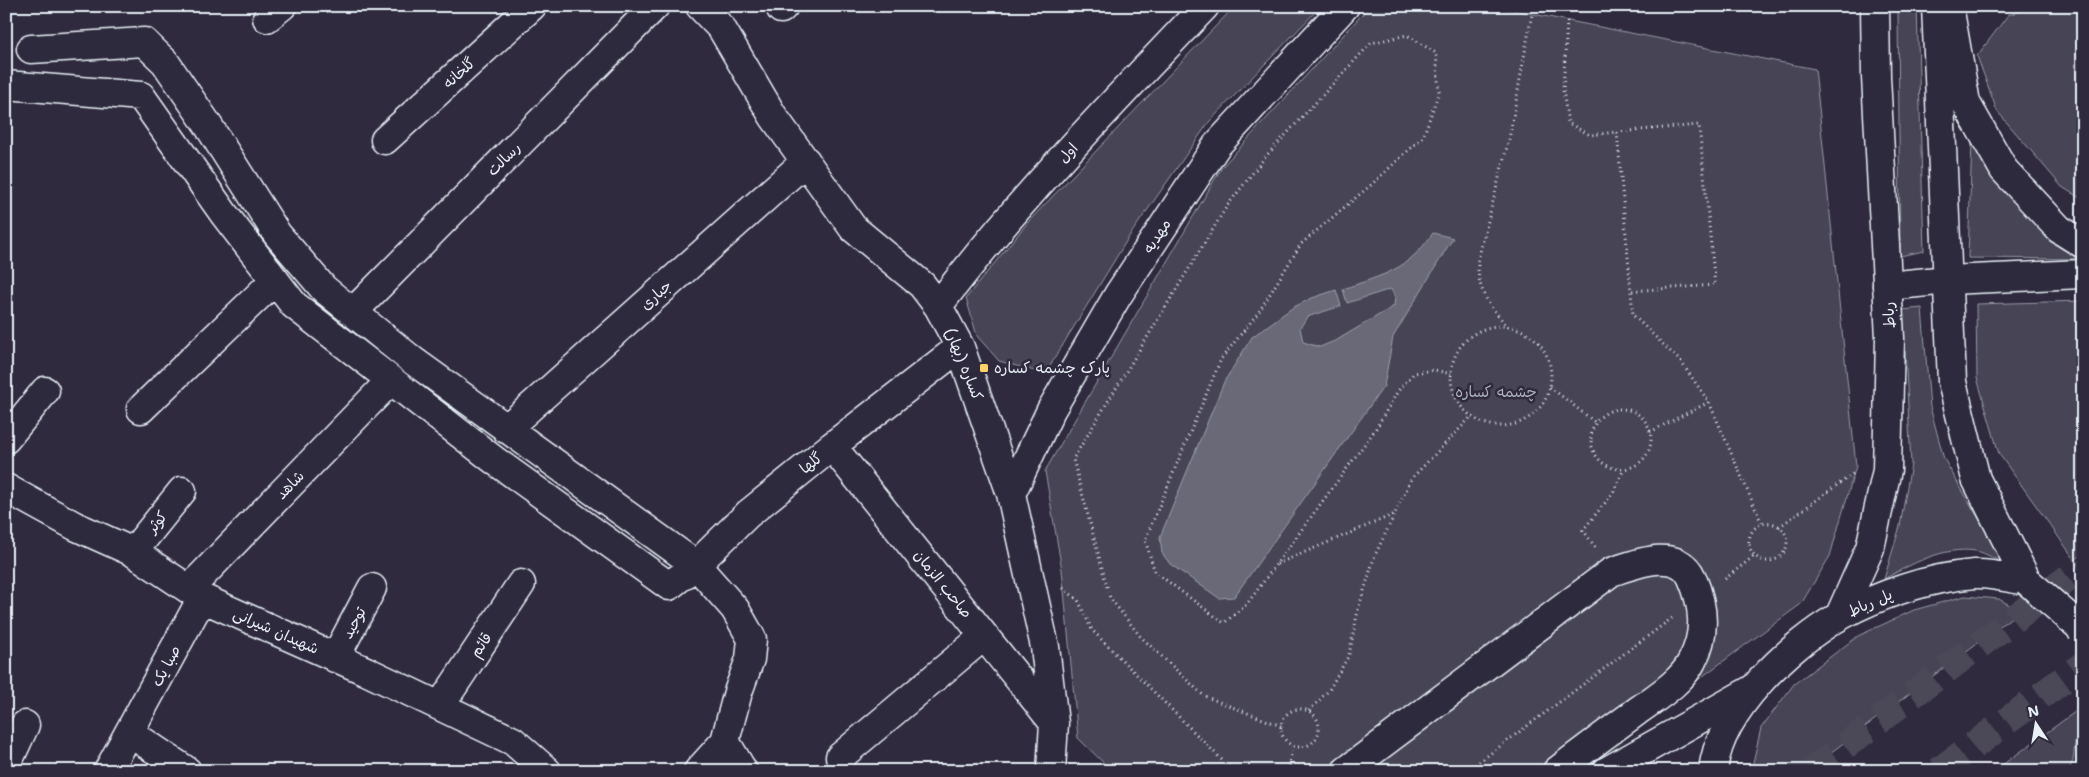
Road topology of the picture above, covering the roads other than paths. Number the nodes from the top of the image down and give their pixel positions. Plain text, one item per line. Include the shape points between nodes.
1 (532, 6) edge
2 (655, 6) edge
3 (700, 6) edge
4 (1206, 6) edge
5 (1344, 6) edge
6 (1875, 6) edge
7 (1936, 6) edge
8 (1949, 6) edge
9 (32, 49) dead end
10 (6, 85) edge
11 (385, 140) dead end
12 (806, 161) junction
13 (2083, 244) edge
14 (2083, 274) edge
15 (275, 280) junction
16 (1948, 280) junction
17 (1887, 286) junction
18 (938, 306) junction
19 (353, 312) junction
20 (960, 347) junction
21 (391, 380) junction
22 (45, 391) dead end
23 (141, 410) dead end
24 (506, 429) junction
25 (6, 439) edge
26 (832, 446) junction
27 (6, 488) edge
28 (182, 492) dead end
29 (1011, 494) junction
30 (132, 552) junction
31 (696, 565) junction
32 (2027, 581) junction
33 (521, 584) dead end
34 (372, 588) dead end
35 (195, 594) junction
36 (1840, 617) junction
37 (2083, 633) edge
38 (984, 636) junction
39 (335, 658) junction
40 (1753, 689) junction
41 (440, 706) junction
42 (1054, 723) junction
43 (24, 725) dead end
44 (130, 734) junction
45 (724, 741) junction
46 (840, 757) dead end
47 (6, 766) edge
48 (531, 766) edge
49 (108, 771) edge
50 (187, 771) edge
51 (698, 771) edge
52 (743, 771) edge
53 (1051, 771) edge
54 (1346, 771) edge
55 (1557, 771) edge
56 (1607, 771) edge
57 (1713, 771) edge

1 - 11 main road, گلخانه
2 - 19 main road, رسالت
3 - 12 main road, کساره (بهار) via 722,29 773,116
4 - 18 main road, اول via 983,247
5 - 29 main road, مهدیه via 1216,145 1118,295 1051,410
6 - 17 main road, رباط
7 - 16 main road
8 - 13 main road via 1966,103 2004,170 2059,229
9 - 19 main road via 144,42 170,69 277,234 324,289
10 - 15 main road via 141,96 218,206
12 - 18 main road, کساره (بهار) via 853,228 922,285
12 - 24 main road, جباری
14 - 16 main road
15 - 21 main road via 294,305
15 - 23 main road
16 - 17 main road
16 - 32 main road via 1952,382 1976,479
17 - 36 main road, رباط via 1890,338 1887,470 1870,548
18 - 20 main road, کساره (بهار)
19 - 24 main road
20 - 26 main road, گلها
20 - 29 main road, کساره (بهار)
21 - 31 main road, گلها via 494,460 668,586
21 - 35 main road, شاهد
22 - 25 main road
24 - 31 main road
26 - 31 main road, گلها via 748,514
26 - 38 main road, صاحب الزمان
27 - 30 main road, شهیدان شیرانی via 75,526
28 - 30 main road, کوثر
29 - 42 main road, کساره (بهار) via 1045,647
30 - 35 main road, شهیدان شیرانی
31 - 45 main road via 735,609 752,639 750,659
32 - 36 main road, پل رباط via 1975,574 1933,581 1894,592
32 - 37 main road, bridge
33 - 41 main road, قائم
34 - 39 main road, توحید
35 - 39 main road, شهیدان شیرانی
35 - 44 main road, صبا یک
36 - 40 main road, پل رباط via 1798,646
38 - 42 main road, صاحب الزمان
38 - 46 main road
39 - 41 main road, شهیدان شیرانی
40 - 56 main road
40 - 57 main road, پل رباط via 1727,728 1715,756
41 - 48 main road, شهیدان شیرانی via 513,741
42 - 53 main road, کساره (بهار)
43 - 47 main road
44 - 49 main road, صبا یک
44 - 50 main road
45 - 51 main road
45 - 52 main road
54 - 55 main road via 1611,572 1645,561 1668,559 1688,569 1700,597 1704,629 1692,662 1672,685

